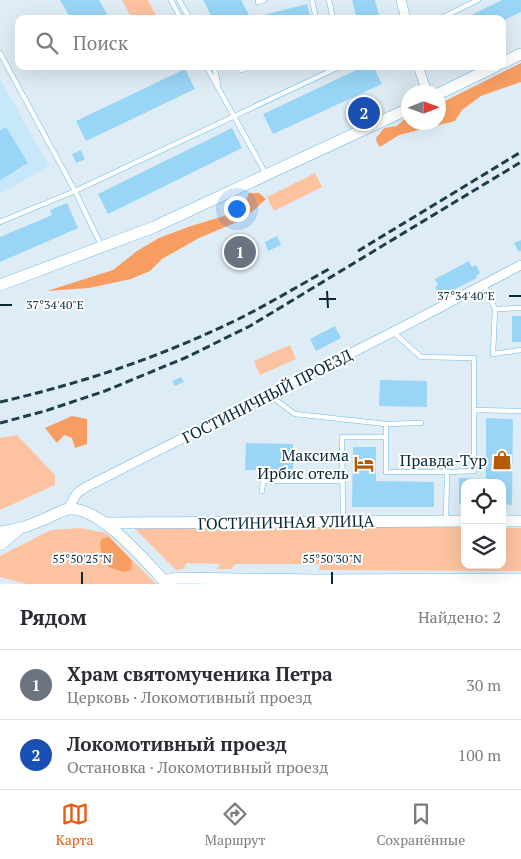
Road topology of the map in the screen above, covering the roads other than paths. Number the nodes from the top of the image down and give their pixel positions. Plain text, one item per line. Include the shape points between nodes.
1 (171, 0) edge
2 (179, 0) edge
3 (258, 0) edge
4 (264, 0) edge
5 (312, 0) edge
6 (329, 0) edge
7 (401, 0) edge
8 (478, 0) edge
9 (179, 15) edge
10 (188, 15) edge
11 (315, 15) edge
12 (332, 15) edge
13 (405, 15) edge
14 (447, 15) edge
15 (0, 53) edge
16 (521, 54) edge
17 (506, 62) edge
18 (208, 70) edge
19 (215, 70) edge
20 (333, 70) edge
21 (419, 70) edge
22 (488, 70) edge
23 (425, 85) edge
24 (446, 90) edge
25 (220, 92) junction
26 (401, 112) edge
27 (233, 117) junction
28 (266, 176) junction
29 (75, 190) junction
30 (0, 222) edge
31 (101, 247) junction
32 (521, 265) edge
33 (484, 284) junction
34 (0, 285) edge
35 (495, 308) junction
36 (521, 308) edge
37 (394, 332) junction
38 (521, 350) edge
39 (268, 395) junction
40 (474, 410) junction
41 (521, 411) edge
42 (421, 423) dead end
43 (386, 424) junction
44 (386, 437) junction
45 (447, 472) junction
46 (342, 482) junction
47 (262, 491) dead end
48 (68, 509) junction
49 (343, 521) junction
50 (446, 521) junction
51 (461, 521) edge
52 (506, 521) edge
53 (521, 521) edge
54 (107, 523) junction
55 (18, 530) junction
56 (0, 532) edge
57 (0, 546) edge
58 (521, 579) edge
59 (166, 582) edge

1 - 9 lane
2 - 10 lane
3 - 4 lane
5 - 11 lane
6 - 12 lane
7 - 13 street
8 - 14 lane
15 - 29 lane
16 - 17 street
18 - 25 lane
19 - 25 lane
20 - 27 lane
21 - 23 street
22 - 24 street
25 - 27 lane
26 - 28 street
27 - 28 lane
27 - 29 lane
28 - 31 street via 154,227
29 - 30 lane
29 - 31 lane
31 - 34 street
32 - 33 street, ГОСТИНИЧНЫЙ ПРОЕЗД
33 - 35 lane
33 - 37 street, ГОСТИНИЧНЫЙ ПРОЕЗД
35 - 36 lane
35 - 38 lane via 493,354
37 - 39 street, ГОСТИНИЧНЫЙ ПРОЕЗД
37 - 40 lane via 421,357 474,358
39 - 43 lane via 295,414
39 - 48 street, ГОСТИНИЧНЫЙ ПРОЕЗД via 86,487 77,493
40 - 41 lane
40 - 45 lane via 474,471
42 - 43 lane
43 - 44 lane
44 - 45 lane via 386,472
44 - 46 lane via 342,437
45 - 50 lane
46 - 47 lane via 263,481
46 - 49 lane
48 - 54 street via 80,510
48 - 55 street
49 - 50 street, ГОСТИНИЧНАЯ УЛИЦА
49 - 54 street, ГОСТИНИЧНАЯ УЛИЦА
50 - 51 street, ГОСТИНИЧНАЯ УЛИЦА
52 - 53 street
54 - 59 street
55 - 56 street
55 - 57 street
58 - 59 street via 178,578

